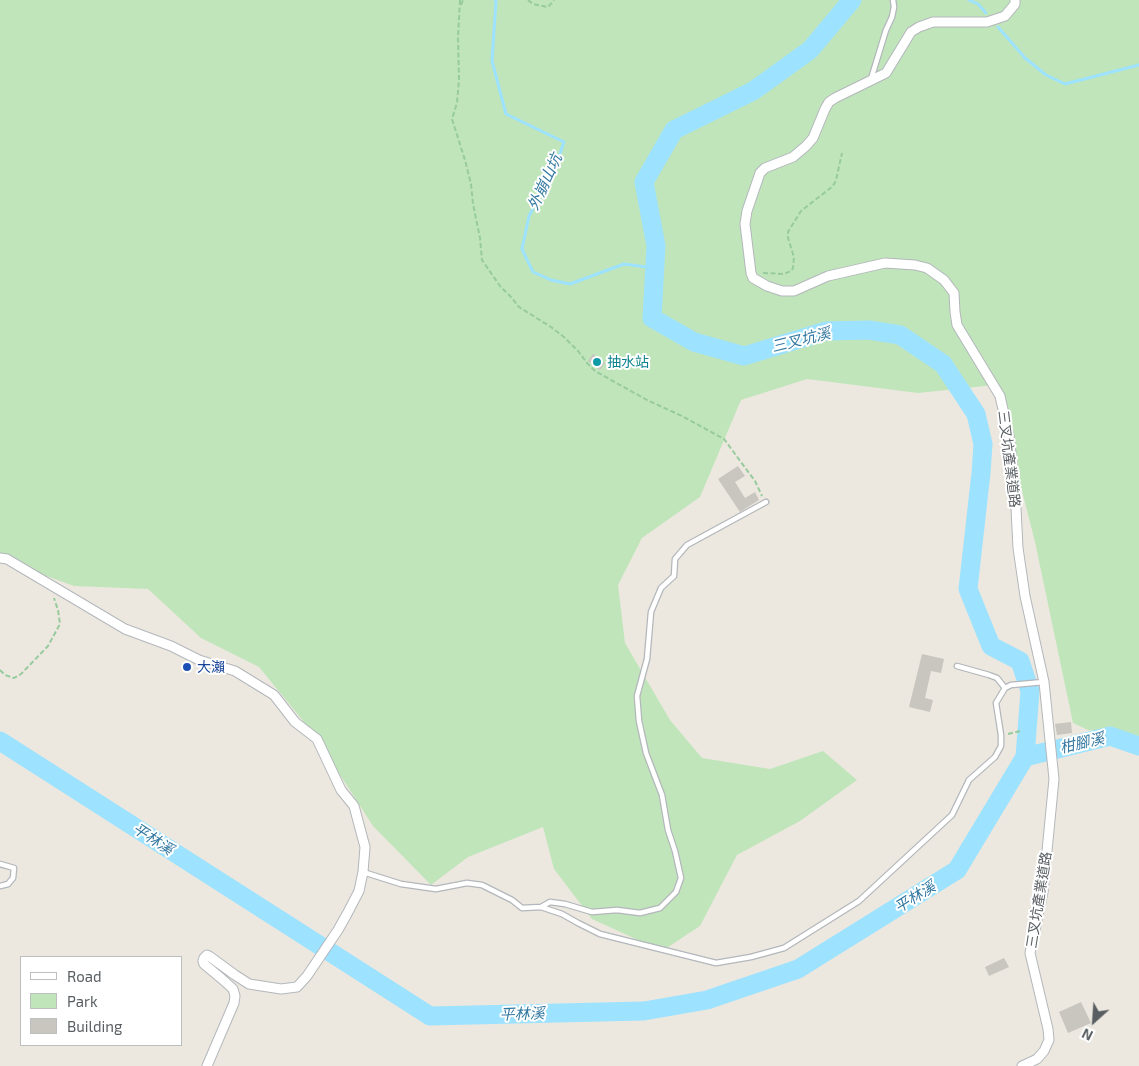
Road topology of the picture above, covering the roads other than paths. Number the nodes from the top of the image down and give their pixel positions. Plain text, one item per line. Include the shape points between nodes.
1 (893, 0) edge
2 (1015, 0) edge
3 (871, 80) junction
4 (766, 502) road end
5 (0, 558) edge
6 (957, 666) dead end
7 (1044, 682) junction
8 (1005, 688) junction
9 (0, 864) edge
10 (363, 872) junction
11 (0, 886) edge
12 (541, 907) junction
13 (207, 1066) edge
14 (1022, 1066) edge

1 - 3 lane via 892,17
2 - 3 street via 1005,16 987,22 933,22 919,27 911,32 886,73
3 - 7 street, 三叉坑產業道路 via 829,102 806,146 793,157 760,173 744,224 751,273 753,278 767,286 794,291 828,276 885,263 901,263 927,268 944,280 954,293 957,325 1000,396 1009,436 1025,596
4 - 12 lane via 687,545 675,559 674,576 661,588 652,612 647,659 637,696 639,720 646,753 662,795 681,878 676,892 660,908 640,913 617,910 592,912 550,902
5 - 10 street via 7,559 125,629 198,660 235,671 274,695 295,722 317,739 342,790 354,806 365,846
6 - 8 lane via 997,678
7 - 8 lane
7 - 14 street, 三叉坑產業道路 via 1054,779 1043,892 1030,953 1049,1040 1036,1059
8 - 12 lane via 996,703 1002,746 995,757 969,780 952,815 859,901 784,948 716,963 600,934
9 - 11 lane via 14,868 13,878
10 - 12 lane via 401,884 436,889 467,883 482,885 522,908
10 - 13 street via 359,891 338,930 308,976 297,987 281,989 249,984 205,956 204,964 228,984 235,996

